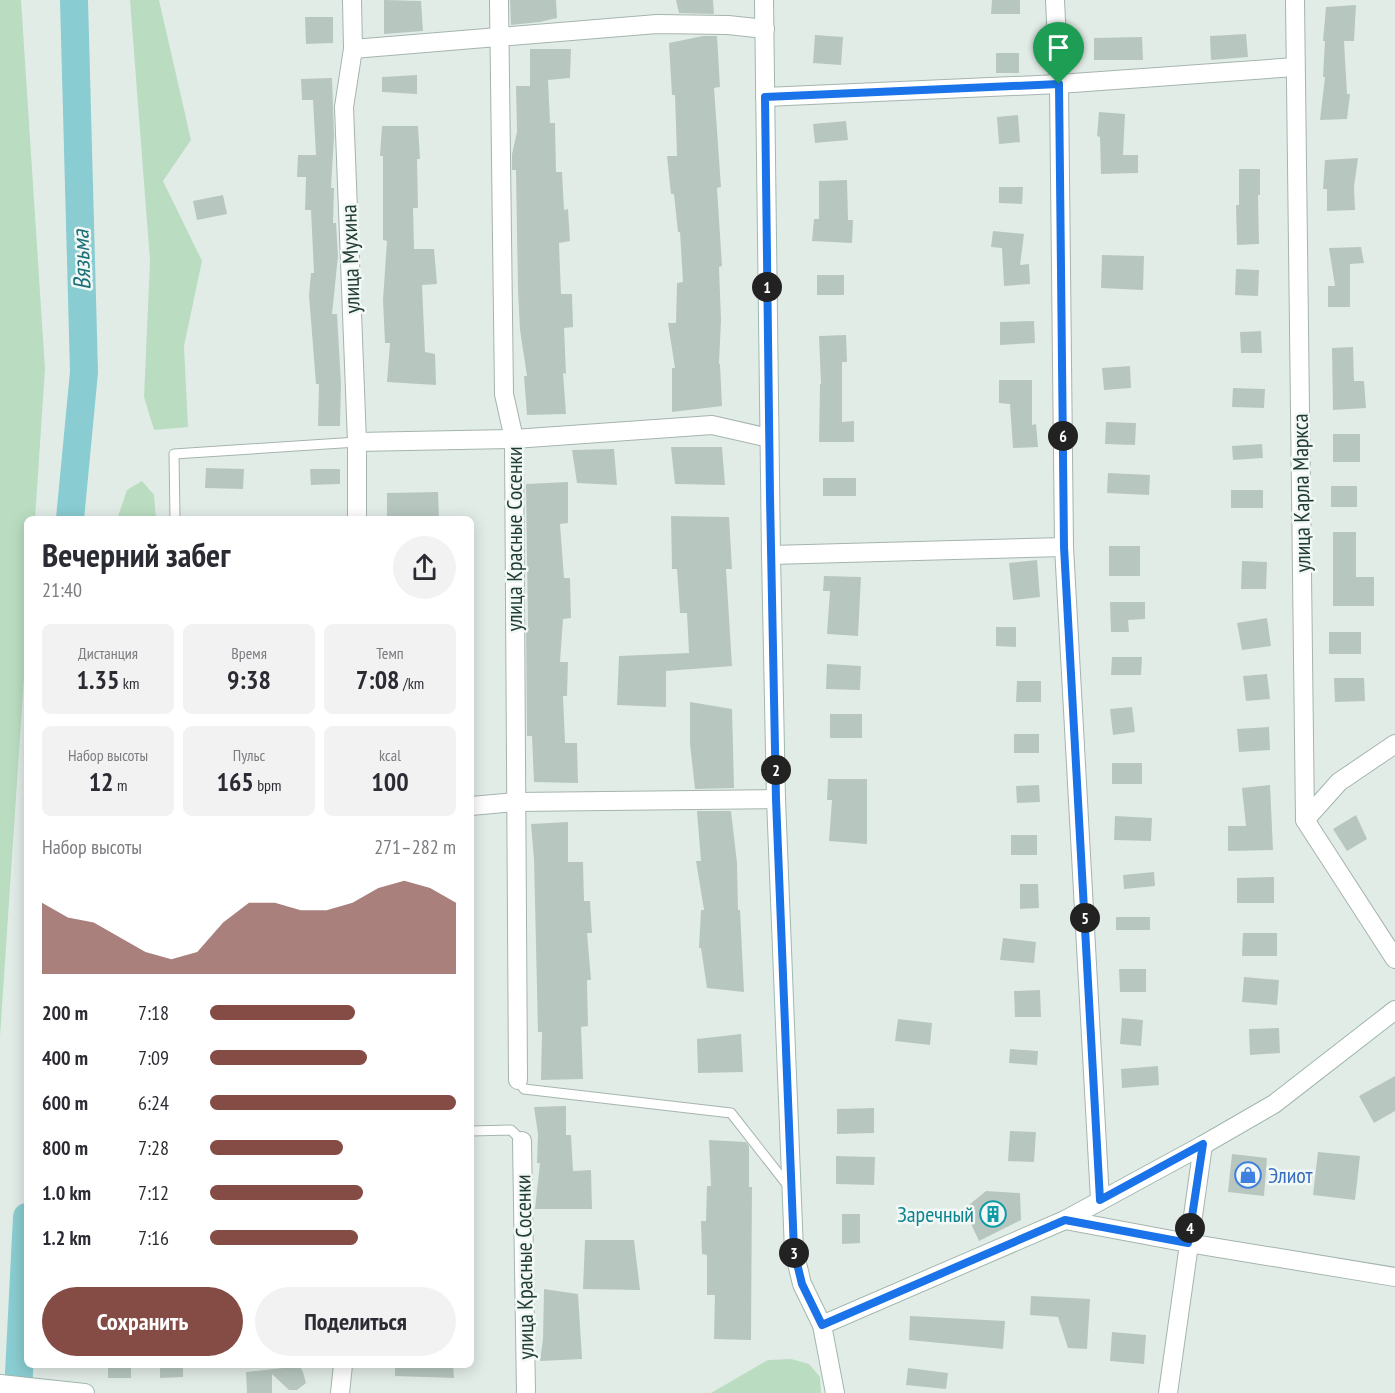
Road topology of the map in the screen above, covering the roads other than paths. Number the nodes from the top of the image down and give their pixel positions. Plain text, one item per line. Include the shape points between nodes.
1 (352, 0) edge
2 (500, 0) edge
3 (764, 0) edge
4 (1055, 0) edge
5 (1295, 0) edge
6 (765, 29) junction
7 (500, 36) junction
8 (353, 49) junction
9 (1295, 67) junction
10 (1059, 84) junction
11 (765, 97) junction
12 (769, 438) junction
13 (514, 439) junction
14 (357, 442) junction
15 (175, 516) edge
16 (357, 516) edge
17 (1064, 547) junction
18 (771, 555) junction
19 (1395, 744) edge
20 (776, 799) junction
21 (516, 802) junction
22 (474, 806) edge
23 (1305, 820) junction
24 (1395, 959) edge
25 (1395, 1010) edge
26 (518, 1080) joint
27 (474, 1131) edge
28 (522, 1141) joint
29 (1203, 1144) junction
30 (791, 1189) junction
31 (1100, 1200) junction
32 (1065, 1220) junction
33 (1188, 1243) junction
34 (1395, 1277) edge
35 (822, 1325) junction
36 (343, 1368) edge
37 (0, 1384) edge
38 (85, 1393) edge
39 (340, 1393) edge
40 (526, 1393) edge
41 (835, 1393) edge
42 (1168, 1393) edge

1 - 8 street, улица Мухина
2 - 7 street, улица Красные Сосенки
3 - 6 street
4 - 10 street
5 - 9 street, улица Карла Маркса
6 - 7 street via 657,24
6 - 11 street
7 - 8 street
7 - 13 street, улица Красные Сосенки via 504,394
8 - 14 street, улица Мухина via 344,107
9 - 10 street
9 - 23 street, улица Карла Маркса
10 - 11 street
10 - 17 street
11 - 12 street
12 - 13 street via 712,425
12 - 18 street
13 - 14 street
13 - 21 street, улица Красные Сосенки
14 - 15 lane via 174,454
14 - 16 street, улица Мухина
17 - 18 street
17 - 31 street
18 - 20 street
19 - 23 street via 1339,782
20 - 21 street
20 - 30 street
21 - 22 street
21 - 26 street, улица Красные Сосенки
23 - 24 street
25 - 29 street via 1274,1104
26 - 30 lane via 524,1089 731,1113
27 - 28 lane via 511,1130
28 - 40 street, улица Красные Сосенки
29 - 31 street
29 - 33 street
30 - 35 street via 794,1251 802,1284
31 - 32 street
32 - 33 street
32 - 35 street
33 - 34 street
33 - 42 street
35 - 41 street
36 - 39 street
37 - 38 street

